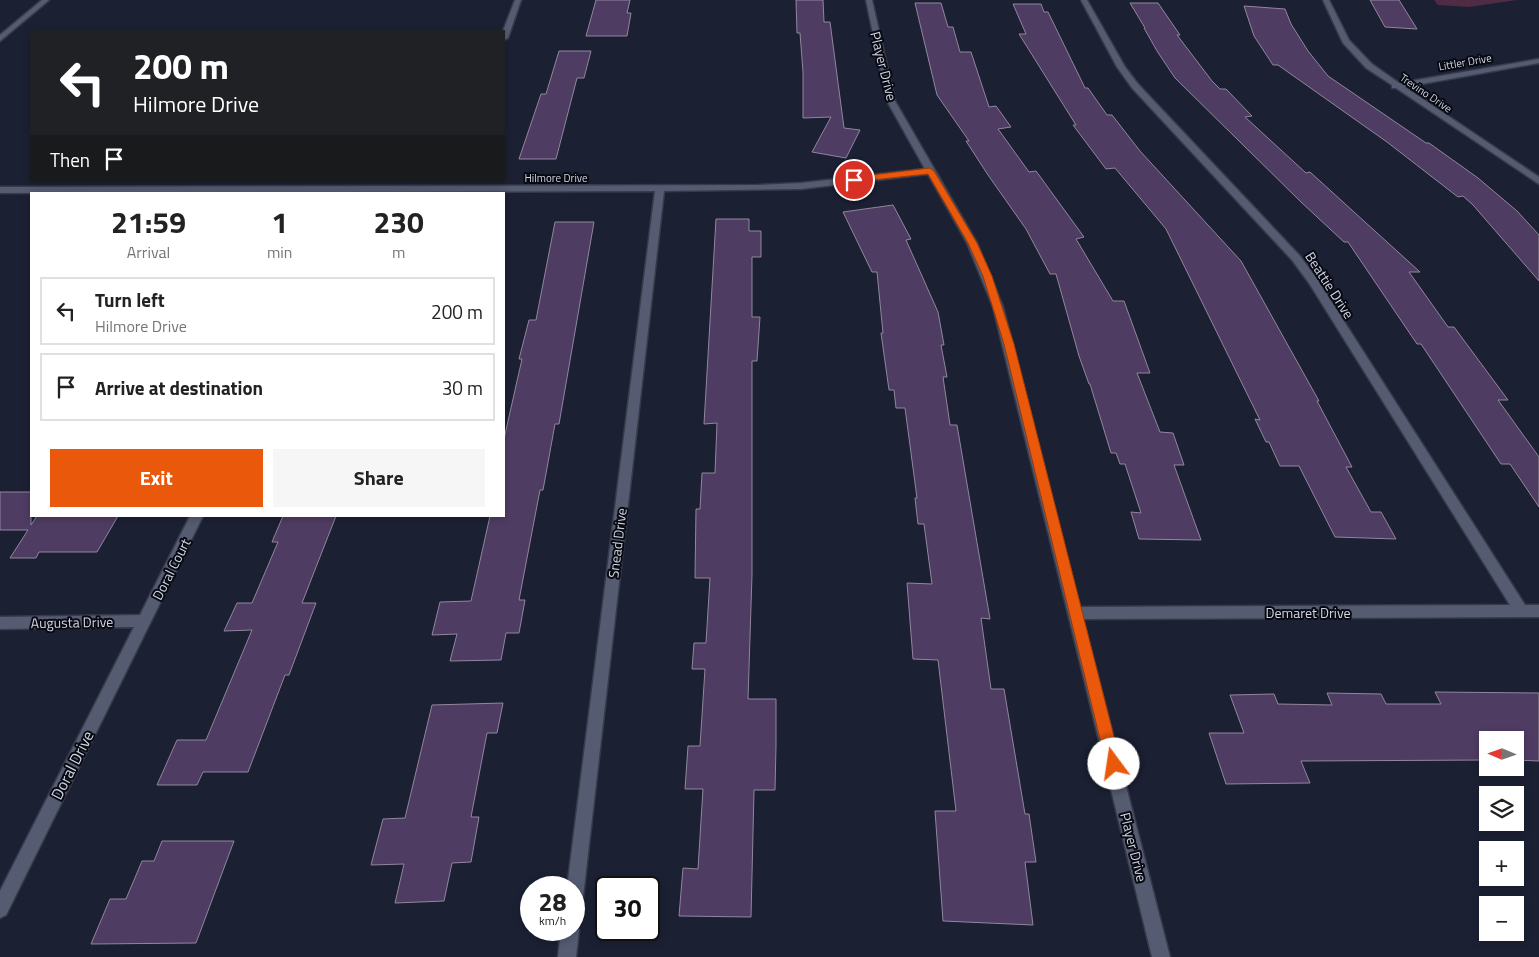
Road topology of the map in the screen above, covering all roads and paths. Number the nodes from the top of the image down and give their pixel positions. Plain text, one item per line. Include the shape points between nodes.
1 (46, 0) edge
2 (518, 0) edge
3 (869, 0) edge
4 (1084, 0) edge
5 (1326, 0) edge
6 (505, 35) edge
7 (0, 39) edge
8 (1539, 61) edge
9 (1395, 86) junction
10 (930, 171) junction
11 (1539, 181) edge
12 (443, 185) edge
13 (660, 188) junction
14 (0, 190) edge
15 (197, 517) edge
16 (1521, 611) junction
17 (1539, 611) edge
18 (1076, 613) junction
19 (145, 621) junction
20 (0, 623) edge
21 (577, 876) edge
22 (0, 909) edge
23 (568, 941) edge
24 (566, 957) edge
25 (1162, 957) edge

1 - 7 street
2 - 6 street
3 - 10 street, Player Drive via 886,88
4 - 16 street, Beattie Drive via 1135,86 1278,236 1302,266
5 - 9 street, Trevino Drive via 1350,47
8 - 9 street, Littler Drive
9 - 11 street, Trevino Drive
10 - 13 street, Hilmore Drive via 779,187
10 - 18 street, Player Drive via 988,276
12 - 13 street, Hilmore Drive
12 - 14 street, Hilmore Drive
13 - 21 street, Snead Drive
15 - 19 street, Doral Court
16 - 17 street, Demaret Drive
16 - 18 street, Demaret Drive
18 - 25 street, Player Drive
19 - 20 street, Augusta Drive
19 - 22 street, Doral Drive
23 - 24 street

